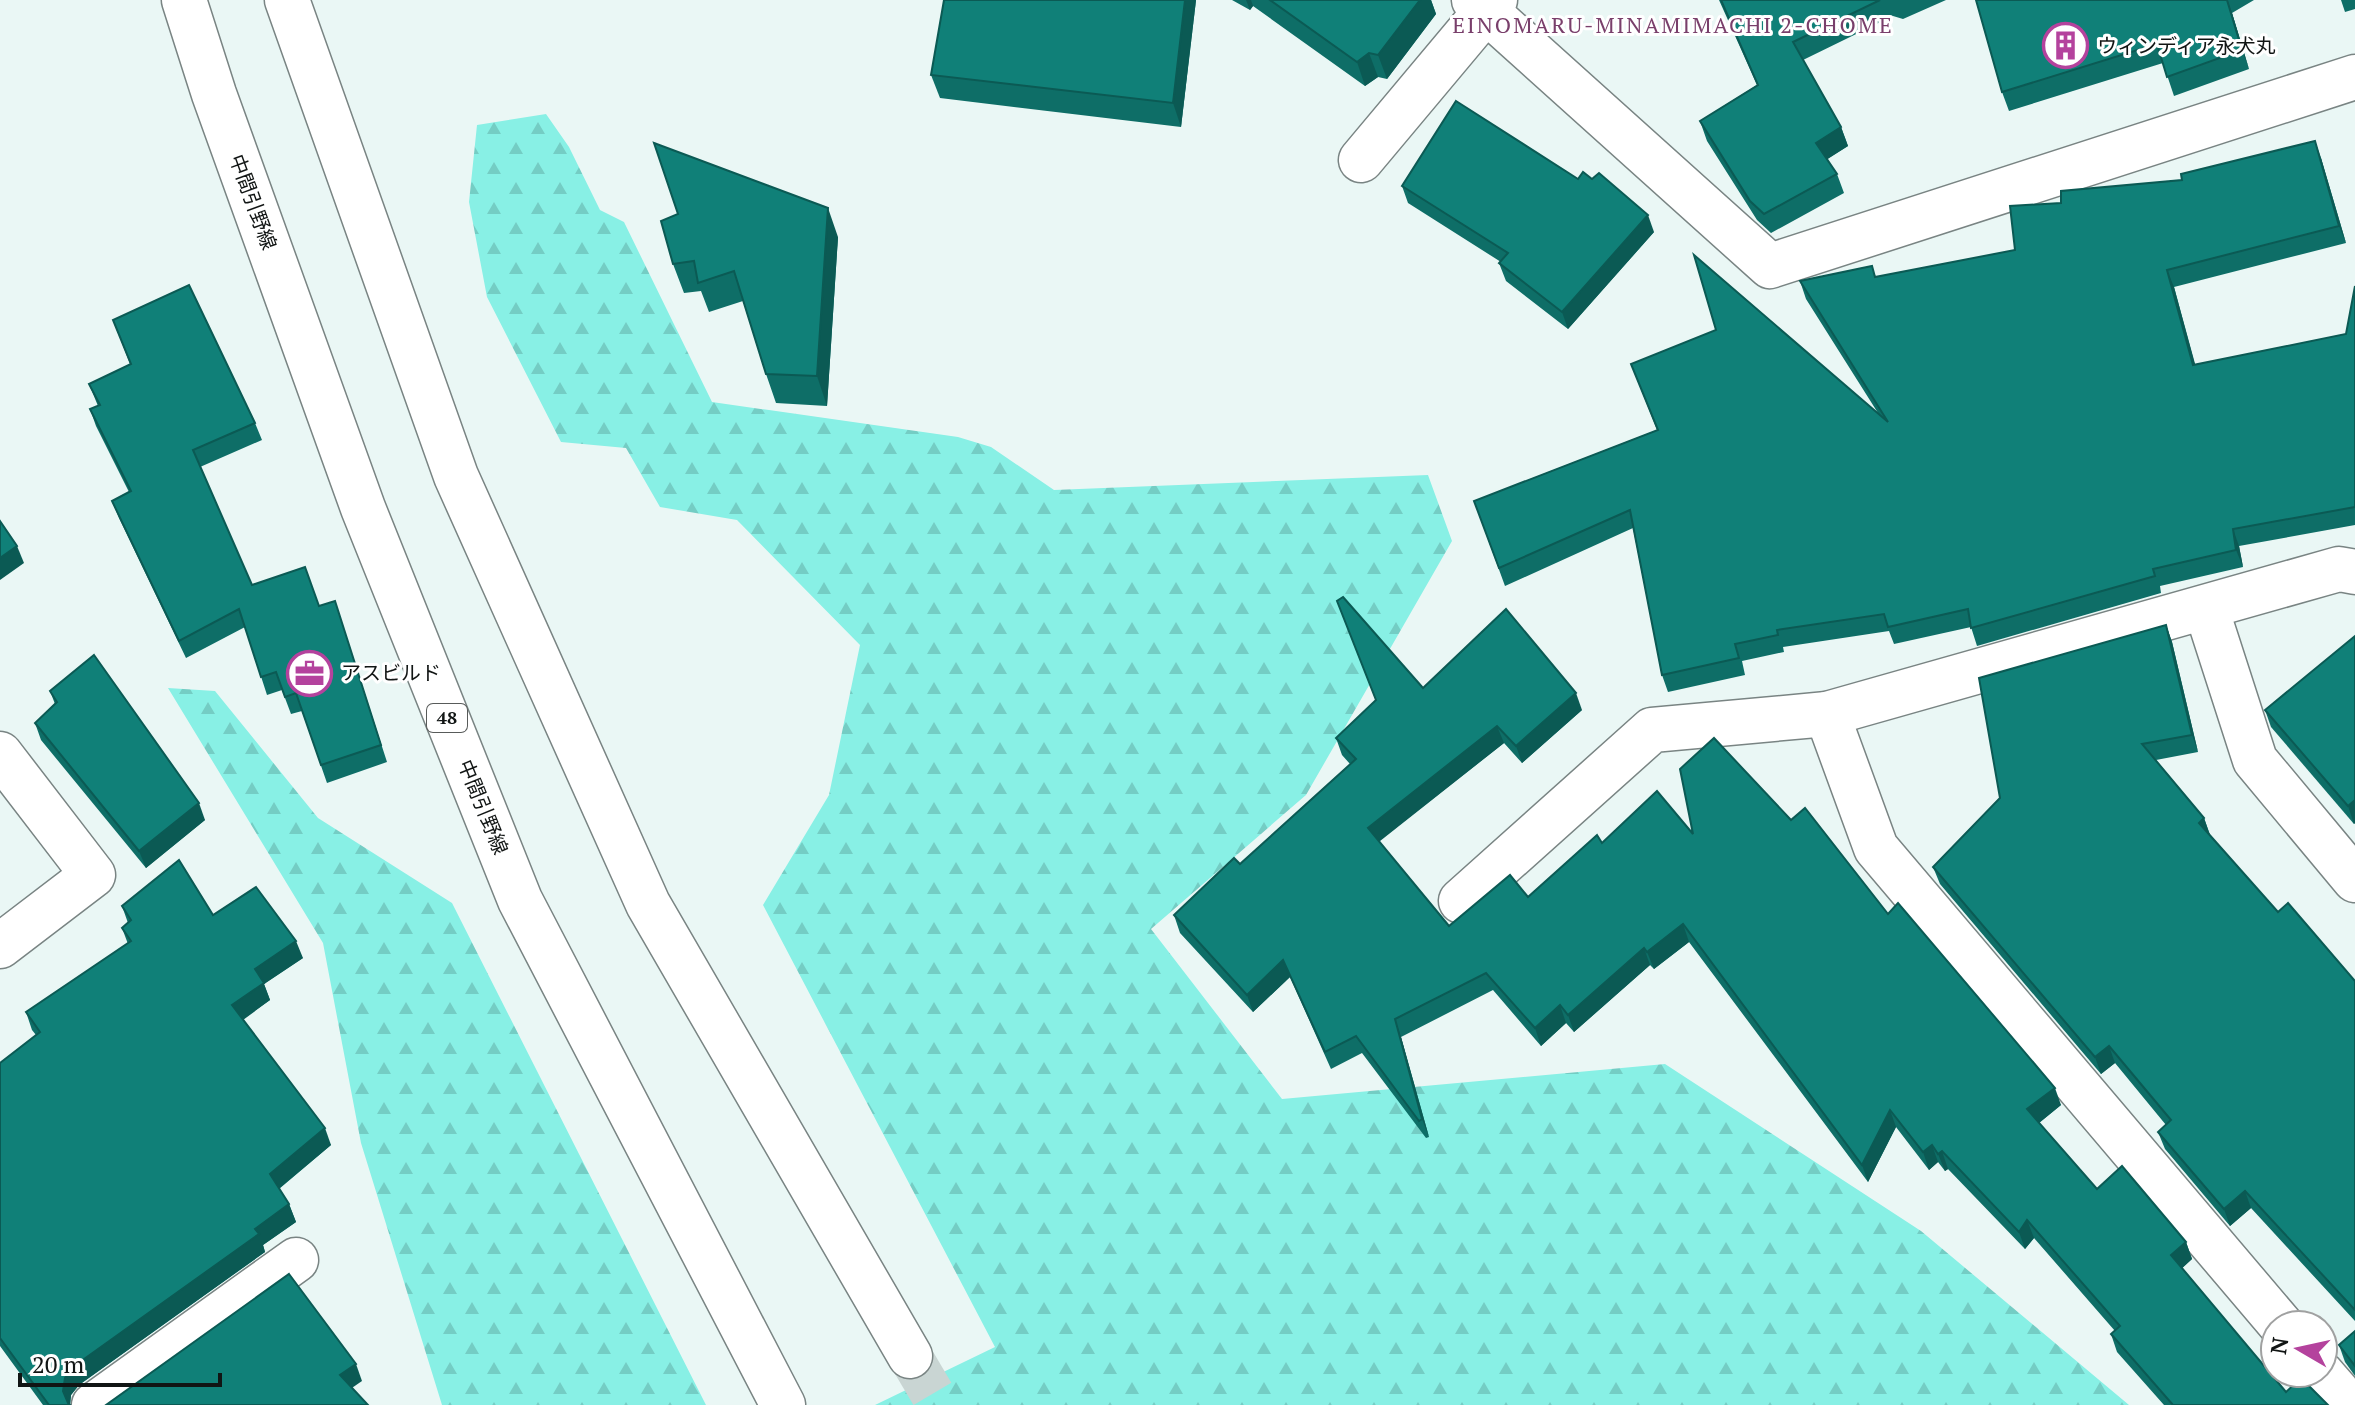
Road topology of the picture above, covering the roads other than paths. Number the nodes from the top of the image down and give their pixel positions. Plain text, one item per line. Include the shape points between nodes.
1 (184, 0) edge
2 (287, 0) edge
3 (1485, 4) edge
4 (2355, 77) edge
5 (1361, 160) dead end
6 (2355, 572) edge
7 (2206, 608) junction
8 (1827, 714) junction
9 (0, 754) edge
10 (2355, 880) edge
11 (1461, 901) dead end
12 (0, 946) edge
13 (296, 1260) dead end
14 (2267, 1309) edge
15 (910, 1356) tunnel mouth
16 (2335, 1389) edge
17 (94, 1405) edge
18 (783, 1405) edge
19 (2349, 1405) edge

1 - 18 street, 中間引野線 / 48 via 363,508 520,900
2 - 15 street via 456,476 648,904
3 - 4 street via 1770,266
3 - 5 street
6 - 7 street via 2339,569
7 - 8 street
7 - 10 street via 2255,760
8 - 11 street via 1652,730
8 - 14 street via 1876,848
9 - 12 street via 93,875
13 - 17 street
16 - 19 street

